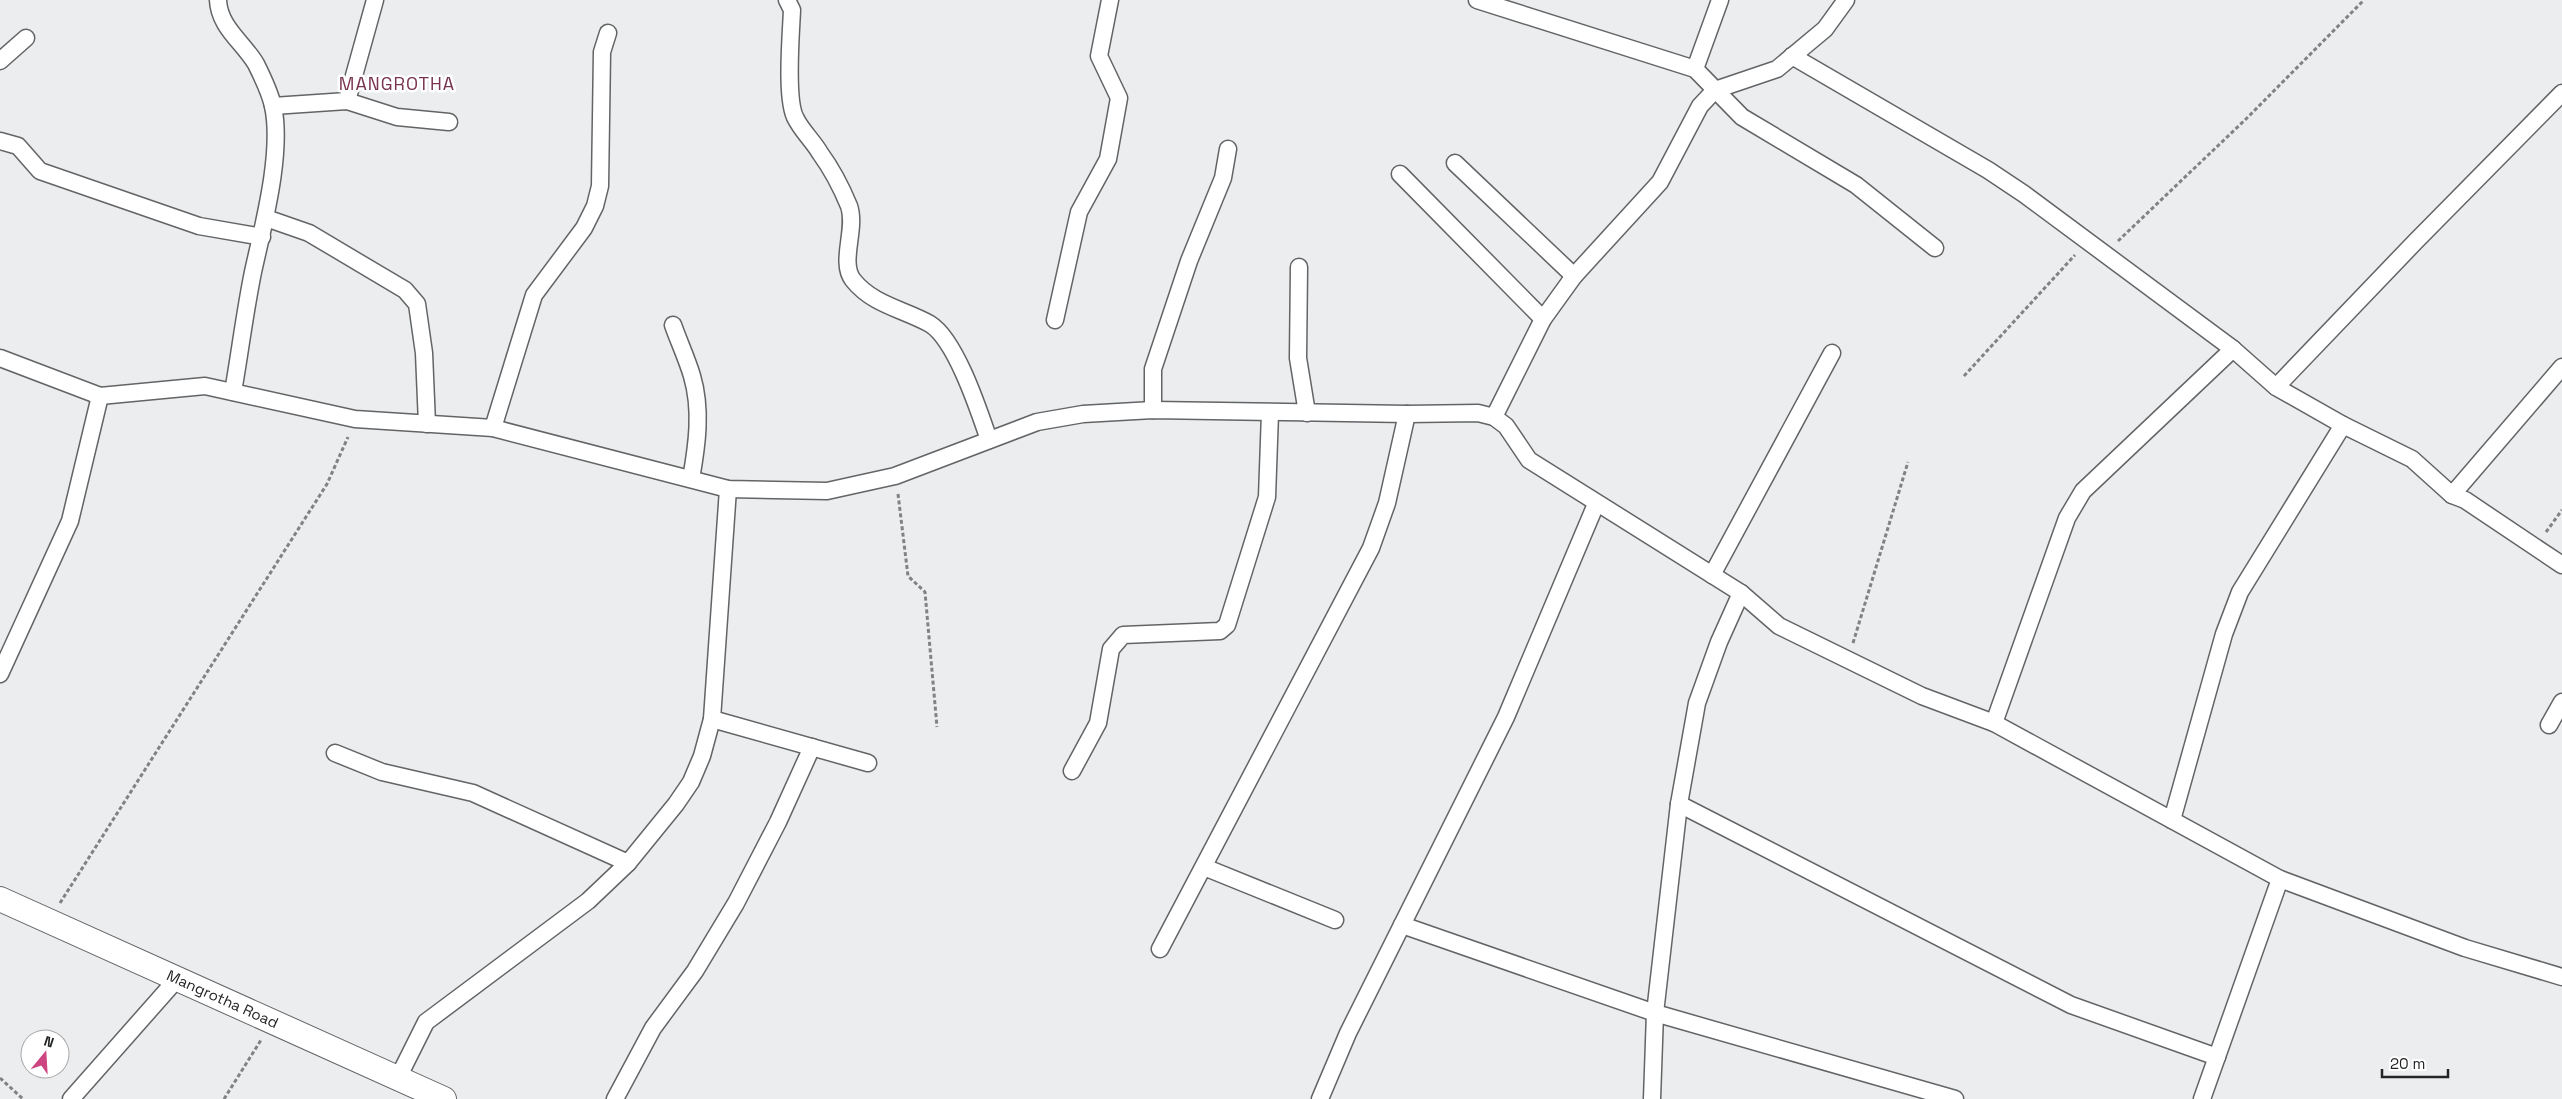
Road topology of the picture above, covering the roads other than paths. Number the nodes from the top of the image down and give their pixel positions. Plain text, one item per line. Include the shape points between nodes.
1 (218, 0) edge
2 (375, 0) edge
3 (787, 0) edge
4 (1110, 0) edge
5 (1477, 0) edge
6 (1720, 0) edge
7 (1846, 0) edge
8 (608, 33) dead end
9 (26, 38) dead end
10 (1792, 56) junction
11 (0, 61) edge
12 (1695, 69) junction
13 (1715, 90) junction
14 (2562, 93) edge
15 (347, 101) junction
16 (273, 106) junction
17 (449, 122) dead end
18 (0, 141) edge
19 (1228, 149) dead end
20 (1455, 162) dead end
21 (1400, 174) dead end
22 (266, 218) junction
23 (262, 237) junction
24 (1935, 248) dead end
25 (1299, 267) dead end
26 (1574, 276) junction
27 (1543, 319) junction
28 (1055, 320) dead end
29 (673, 326) dead end
30 (2233, 349) junction
31 (1832, 353) dead end
32 (0, 358) edge
33 (2562, 367) edge
34 (2276, 387) junction
35 (233, 392) junction
36 (100, 396) junction
37 (1153, 410) junction
38 (1270, 412) junction
39 (1307, 413) junction
40 (1407, 414) junction
41 (1494, 417) junction
42 (426, 424) junction
43 (2343, 425) junction
44 (492, 428) junction
45 (989, 440) junction
46 (691, 480) junction
47 (728, 489) junction
48 (2452, 495) junction
49 (1596, 504) junction
50 (2562, 565) edge
51 (1712, 575) junction
52 (1741, 593) junction
53 (0, 674) edge
54 (2562, 702) edge
55 (712, 719) junction
56 (1994, 723) junction
57 (2549, 725) dead end
58 (812, 747) junction
59 (335, 753) dead end
60 (868, 762) dead end
61 (1072, 771) dead end
62 (1679, 804) junction
63 (2172, 820) junction
64 (628, 863) junction
65 (1204, 867) junction
66 (2280, 880) junction
67 (0, 898) edge
68 (1335, 920) dead end
69 (1402, 925) junction
70 (1160, 949) dead end
71 (2562, 977) edge
72 (177, 979) junction
73 (1655, 1013) junction
74 (2217, 1057) junction
75 (407, 1088) edge
76 (71, 1099) edge
77 (444, 1099) edge
78 (615, 1099) edge
79 (1320, 1099) edge
80 (1652, 1099) edge
81 (1956, 1099) edge
82 (2202, 1099) edge

1 - 16 street via 219,12 230,32 255,63
2 - 15 street
3 - 45 street via 792,10 790,82 795,118 821,154 849,207 852,237 846,266 851,278 865,293 932,325 944,335 975,397
4 - 28 street via 1098,56 1119,98 1118,106 1108,159 1079,212
5 - 12 street
6 - 12 street
7 - 10 street via 1825,29
8 - 44 street via 602,52 600,186 595,206 584,228 534,295
9 - 11 street
10 - 13 street via 1777,69
10 - 30 street via 1988,170
12 - 13 street
13 - 24 street via 1742,117 1856,185
13 - 26 street via 1700,106 1660,182
14 - 34 street
15 - 16 street
15 - 17 street via 397,117
16 - 22 street via 275,139
18 - 23 street via 18,146 40,170 199,226
19 - 37 street via 1223,178 1189,261 1153,369
20 - 26 street
21 - 27 street
22 - 23 street
22 - 42 street via 310,233 412,297 417,304 424,354
23 - 35 street
25 - 39 street via 1298,358
26 - 27 street
27 - 41 street
29 - 46 street via 692,377 697,407 698,440
30 - 34 street
30 - 56 street via 2083,491 2067,518
31 - 51 street
32 - 36 street
33 - 48 street
34 - 43 street
35 - 36 street via 205,386
35 - 42 street via 355,419
36 - 53 street via 70,521
37 - 38 street
37 - 45 street via 1083,414 1037,422
38 - 39 street
38 - 61 street via 1267,498 1227,625 1220,631 1123,635 1115,642 1098,723
39 - 40 street
40 - 41 street via 1478,413
40 - 65 street via 1387,503 1371,548
41 - 49 street via 1506,426 1529,460
42 - 44 street
43 - 48 street via 2412,459
43 - 63 street via 2240,592 2224,634
44 - 46 street
45 - 47 street via 896,476 827,491
46 - 47 street
47 - 55 street
48 - 50 street
49 - 51 street
49 - 69 street via 1506,717
51 - 52 street
52 - 56 street via 1779,626 1922,696
52 - 62 street via 1697,703
54 - 57 street
55 - 58 street
55 - 64 street via 691,782
56 - 63 street
58 - 60 street
58 - 78 street via 736,903 695,971 653,1028
59 - 64 street via 382,772 473,793
62 - 73 street
62 - 74 street via 2070,1005
63 - 66 street
64 - 75 street via 561,923 496,967 426,1022
65 - 68 street
65 - 70 street
66 - 71 street via 2465,948
66 - 74 street
67 - 72 main road, Mangrotha Road
69 - 73 street
69 - 79 street via 1348,1033
72 - 75 main road, Mangrotha Road
72 - 76 street
73 - 80 street
73 - 81 street
74 - 82 street
75 - 77 main road, Mangrotha Road

